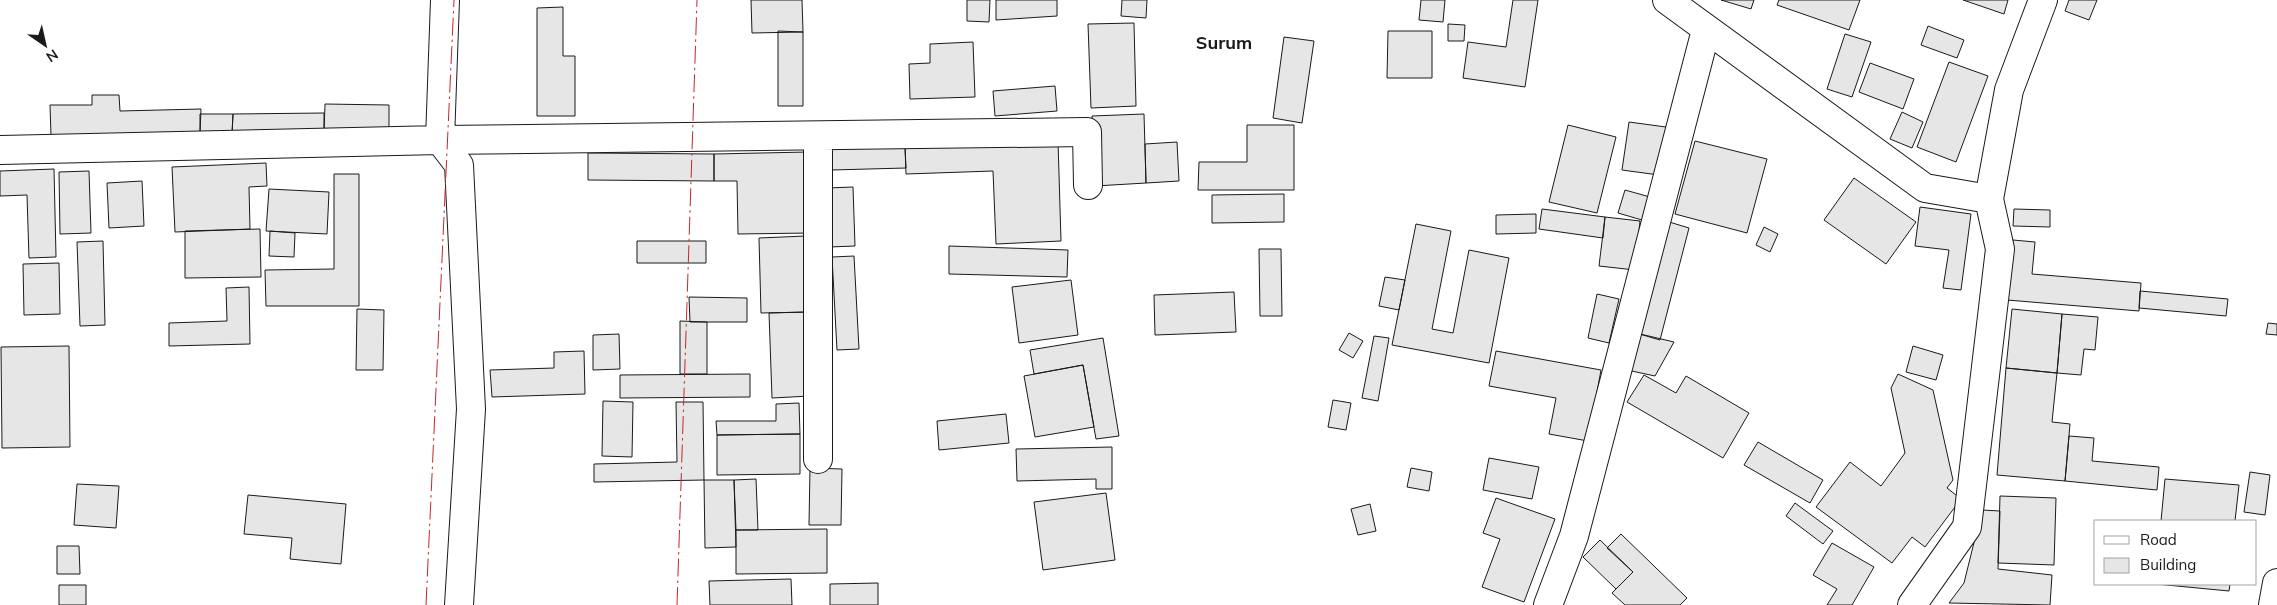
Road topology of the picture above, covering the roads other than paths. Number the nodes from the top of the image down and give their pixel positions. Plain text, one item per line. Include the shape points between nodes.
1 (446, 0) edge
2 (1667, 0) edge
3 (2043, 0) edge
4 (1706, 30) junction
5 (818, 136) junction
6 (440, 140) junction
7 (0, 150) edge
8 (1088, 185) dead end
9 (1989, 199) junction
10 (818, 459) dead end
11 (2277, 583) edge
12 (460, 605) edge
13 (1548, 605) edge
14 (1912, 605) edge
15 (2273, 605) edge

1 - 6 street
2 - 4 street
3 - 9 street via 2009,90
4 - 9 street via 1925,188
4 - 13 street via 1574,536
5 - 6 street
5 - 8 street via 1087,132
5 - 10 street
6 - 7 street
6 - 12 street via 459,165 471,409
9 - 14 street via 2000,249 1968,526
11 - 15 street

